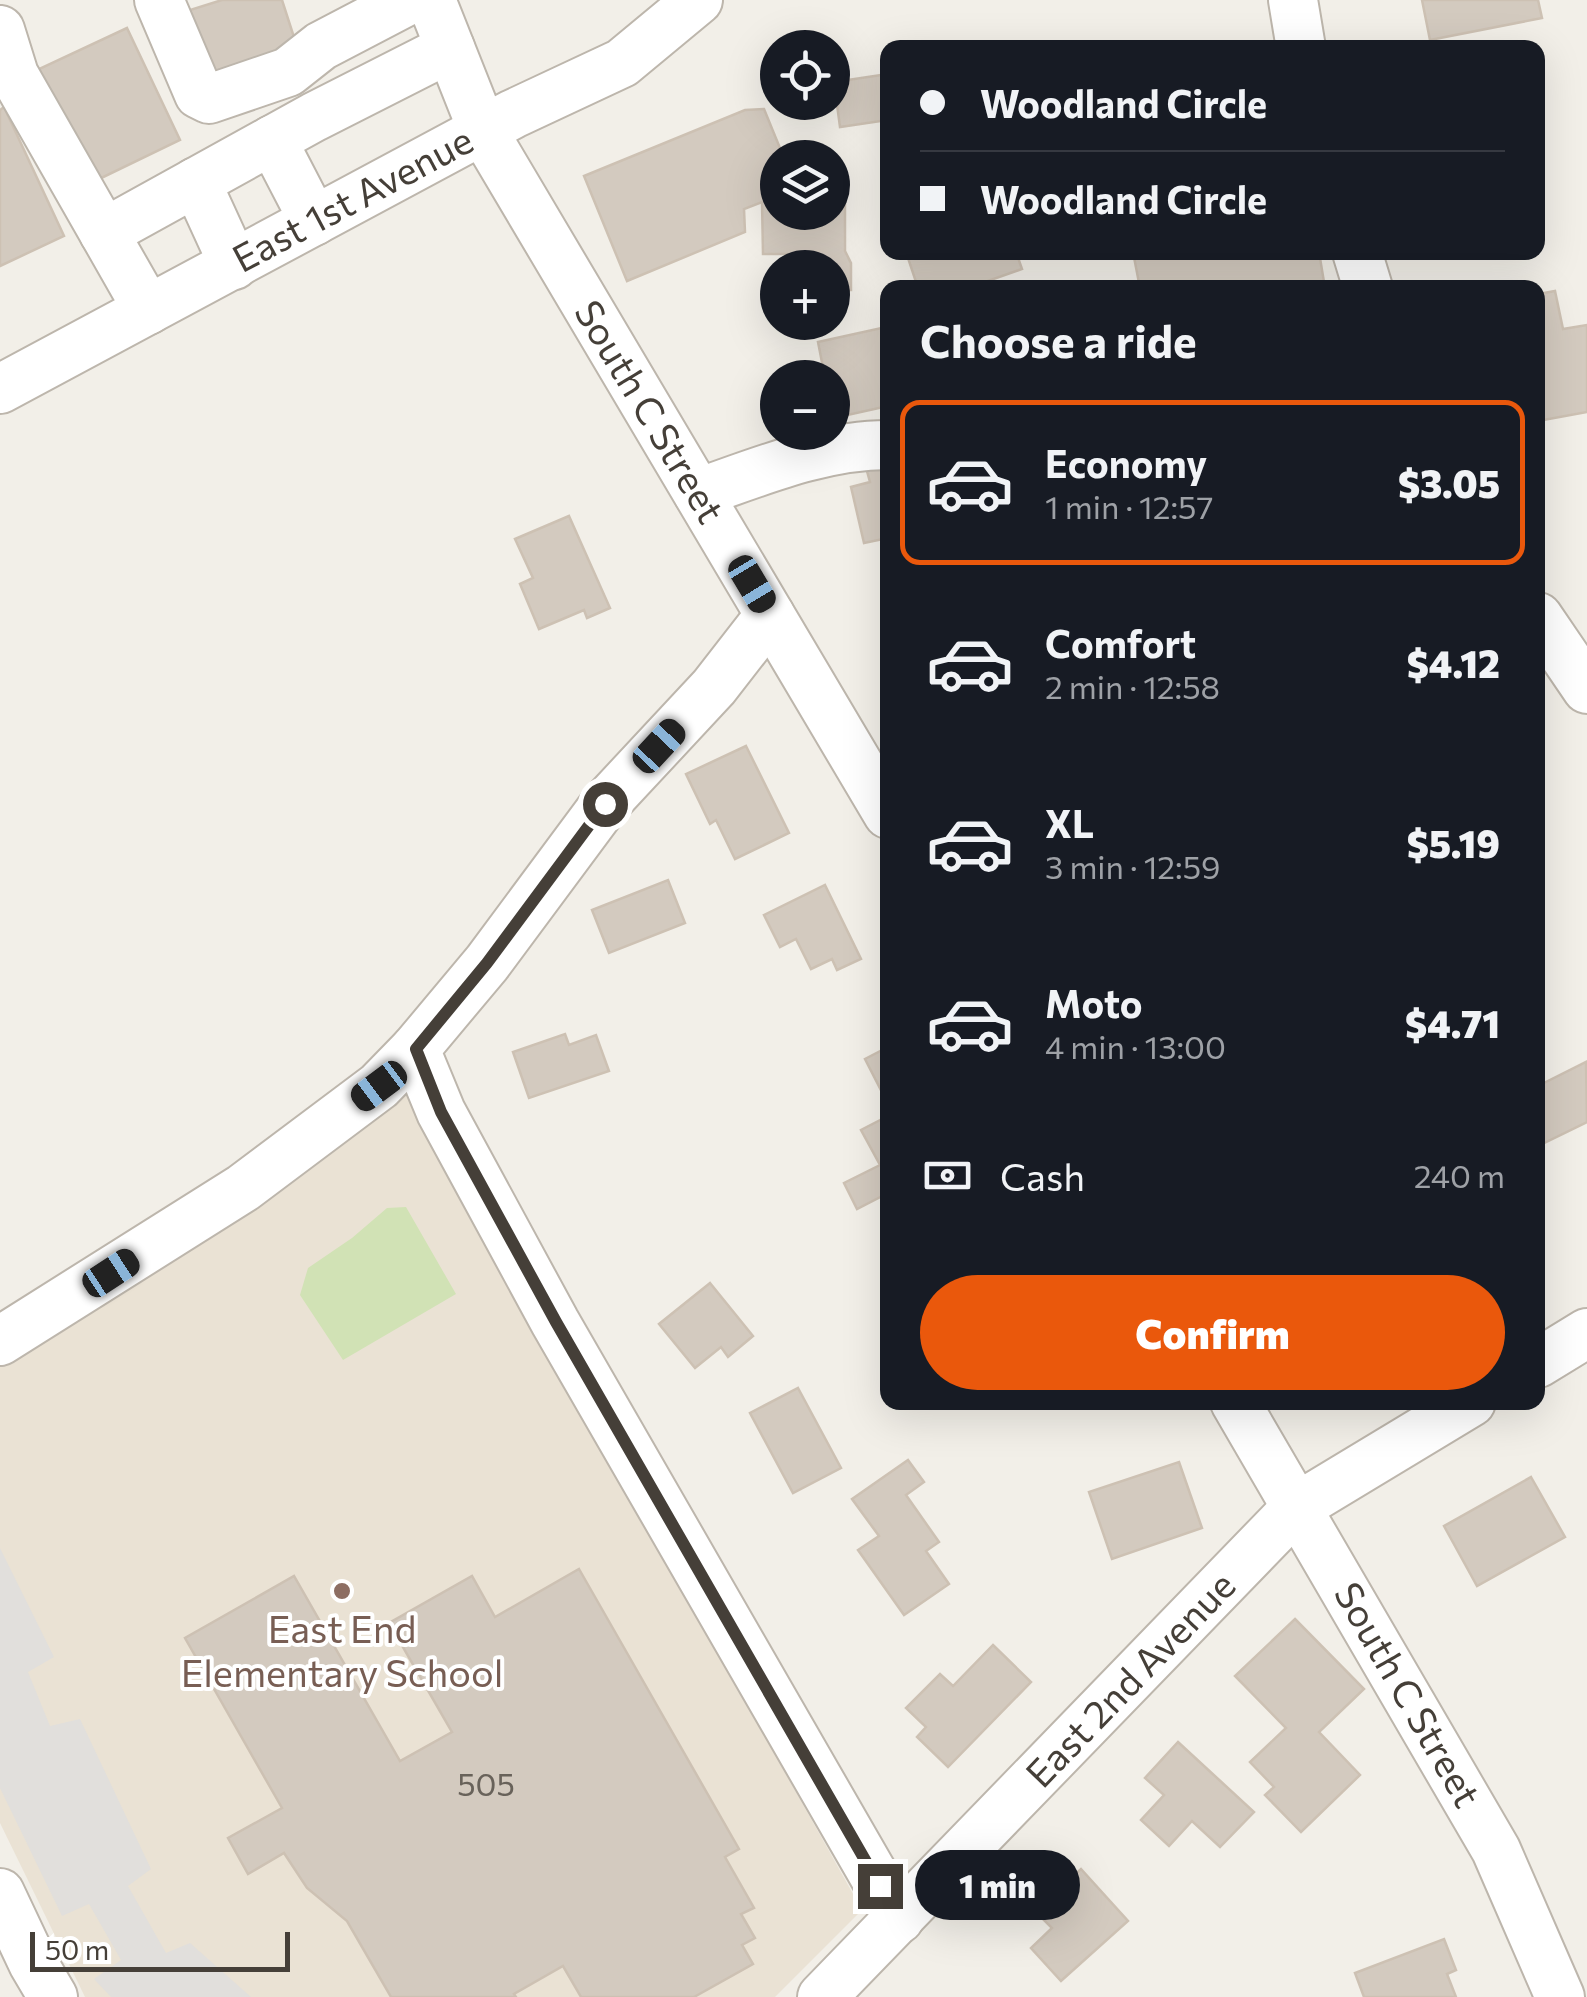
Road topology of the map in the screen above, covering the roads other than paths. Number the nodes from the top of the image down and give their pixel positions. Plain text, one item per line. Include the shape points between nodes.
1 (160, 0) edge
2 (408, 0) edge
3 (431, 0) edge
4 (698, 0) edge
5 (1293, 0) edge
6 (0, 30) edge
7 (1300, 40) edge
8 (450, 48) junction
9 (483, 130) junction
10 (272, 140) junction
11 (196, 182) junction
12 (314, 221) junction
13 (104, 233) junction
14 (234, 264) junction
15 (148, 310) junction
16 (0, 389) edge
17 (880, 445) edge
18 (698, 493) junction
19 (770, 615) junction
20 (1545, 625) edge
21 (1584, 678) edge
22 (880, 801) edge
23 (416, 1049) junction
24 (1587, 1333) edge
25 (0, 1341) edge
26 (1545, 1358) edge
27 (1241, 1410) edge
28 (1458, 1410) edge
29 (1297, 1507) junction
30 (0, 1893) edge
31 (899, 1919) junction
32 (53, 1997) edge
33 (822, 1997) edge
34 (1560, 1997) edge

1 - 2 street via 199,94 209,99 288,72 321,46
3 - 8 street, South C Street
4 - 9 street, East 1st Avenue via 622,63
5 - 7 street
6 - 13 street via 14,75
8 - 9 street, South C Street
8 - 10 street
9 - 12 street, East 1st Avenue
9 - 18 street, South C Street
10 - 11 street
10 - 12 street
11 - 13 street
11 - 14 street
12 - 14 street, East 1st Avenue
13 - 15 street
14 - 15 street, East 1st Avenue
15 - 16 street, East 1st Avenue
17 - 18 street via 798,458
18 - 19 street, South C Street
19 - 22 street, South C Street
19 - 23 street via 714,687 605,804
20 - 21 street
23 - 25 street via 379,1086 242,1188
23 - 31 street via 441,1112 556,1322
24 - 26 street
27 - 29 street, South C Street
28 - 29 street, East 2nd Avenue
29 - 31 street, East 2nd Avenue
29 - 34 street, South C Street via 1496,1850
30 - 32 street
31 - 33 street, East 2nd Avenue

